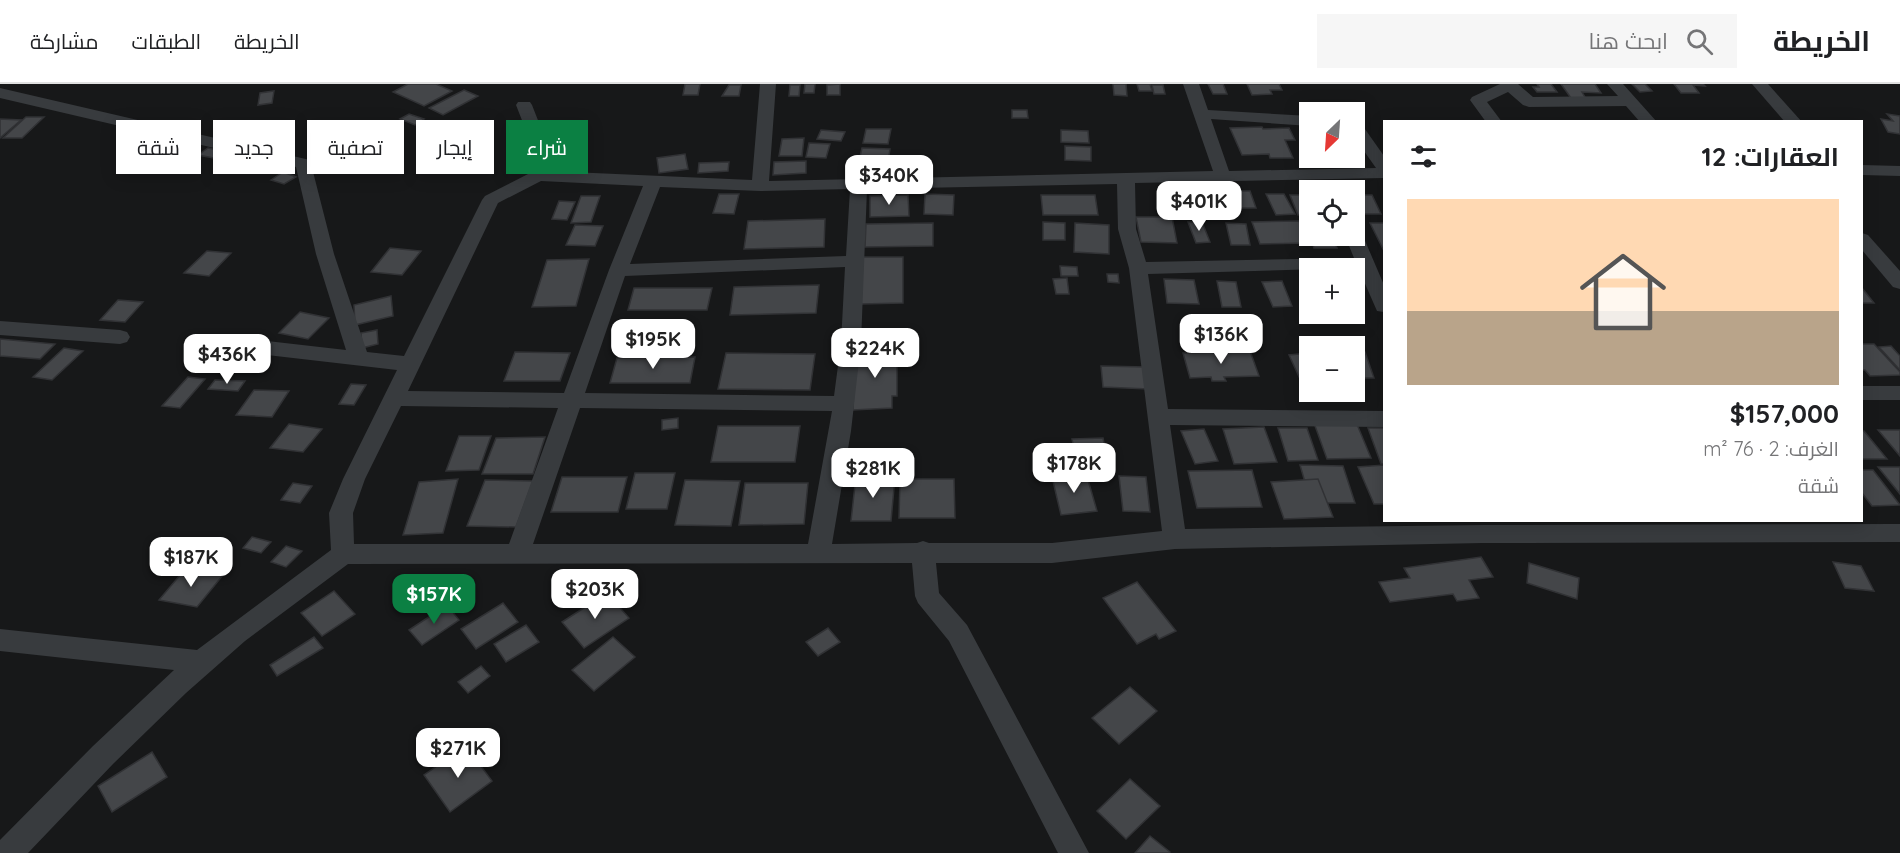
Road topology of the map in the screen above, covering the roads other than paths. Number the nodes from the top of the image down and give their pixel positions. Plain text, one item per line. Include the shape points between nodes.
1 (768, 84) edge
2 (1191, 84) edge
3 (1615, 84) edge
4 (1760, 84) edge
5 (0, 93) edge
6 (1630, 101) junction
7 (524, 105) dead end
8 (1201, 114) junction
9 (1299, 120) edge
10 (1493, 120) edge
11 (1647, 120) edge
12 (1792, 120) edge
13 (1365, 140) edge
14 (1383, 167) edge
15 (1863, 170) edge
16 (1900, 171) edge
17 (1383, 173) edge
18 (538, 176) junction
19 (1223, 177) junction
20 (1126, 179) junction
21 (1343, 180) edge
22 (654, 181) junction
23 (1299, 181) edge
24 (860, 184) junction
25 (760, 186) junction
26 (1864, 246) edge
27 (1383, 255) edge
28 (1365, 260) joint
29 (856, 261) junction
30 (1299, 262) edge
31 (1138, 268) junction
32 (618, 270) junction
33 (1900, 283) edge
34 (1383, 304) edge
35 (0, 328) edge
36 (120, 338) dead end
37 (233, 344) dead end
38 (359, 358) junction
39 (411, 364) junction
40 (1863, 393) edge
41 (1900, 393) edge
42 (394, 398) junction
43 (573, 400) junction
44 (843, 404) junction
45 (1159, 417) junction
46 (1383, 419) edge
47 (1480, 527) edge
48 (1660, 527) edge
49 (1838, 527) edge
50 (1900, 532) edge
51 (1175, 539) junction
52 (923, 551) junction
53 (343, 554) junction
54 (517, 554) junction
55 (818, 554) junction
56 (0, 640) edge
57 (201, 663) junction
58 (8, 853) edge
59 (1074, 853) edge

1 - 25 street
2 - 8 street
3 - 6 street
4 - 12 street
5 - 38 street via 304,164 325,254
6 - 10 street via 1529,102 1510,85 1478,100
6 - 11 street
7 - 18 street via 544,156
8 - 9 street
8 - 19 street
13 - 14 street
15 - 16 street
17 - 21 street
18 - 22 street
18 - 39 street via 491,200
19 - 20 street
19 - 23 street
20 - 24 street
20 - 31 street via 1127,229
22 - 25 street
22 - 32 street
24 - 25 street
24 - 29 street
26 - 33 street
27 - 28 street
28 - 34 street
29 - 32 street
29 - 44 street
30 - 31 street
31 - 45 street
32 - 43 street
35 - 36 street
37 - 38 street
38 - 39 street
39 - 42 street
40 - 41 street
42 - 43 street
42 - 53 street via 340,513
43 - 44 street
43 - 54 street
44 - 55 street
45 - 46 street
45 - 51 street
47 - 48 street
47 - 51 street
48 - 49 street
49 - 50 street
51 - 52 street via 1052,553
52 - 55 street
52 - 59 street via 927,597 958,633
53 - 54 street
53 - 57 street
54 - 55 street
56 - 57 street
57 - 58 street

